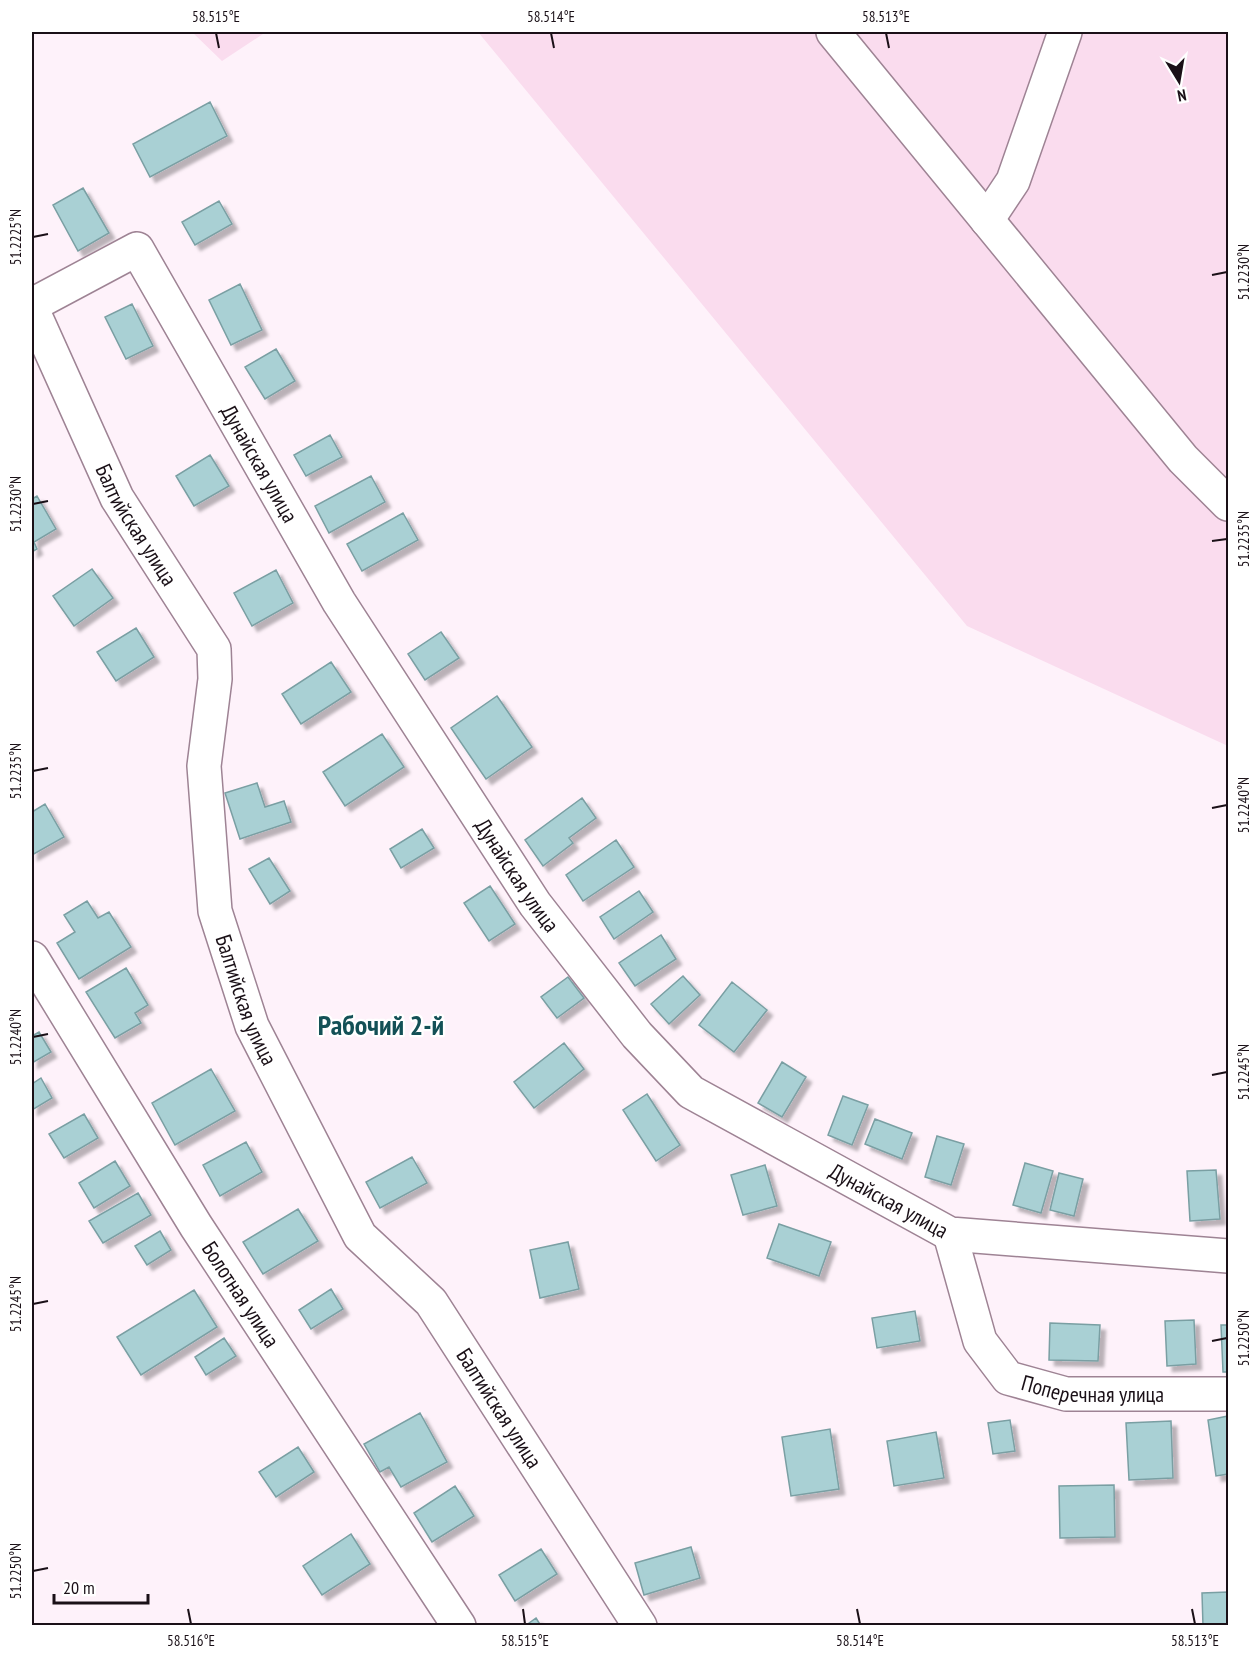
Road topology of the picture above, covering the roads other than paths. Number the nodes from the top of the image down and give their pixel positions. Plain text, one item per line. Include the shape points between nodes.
1 (833, 32) edge
2 (1065, 32) edge
3 (987, 220) junction
4 (32, 307) edge
5 (1224, 487) edge
6 (32, 958) edge
7 (950, 1234) junction
8 (1228, 1256) edge
9 (1228, 1394) edge
10 (459, 1626) edge
11 (640, 1626) edge

1 - 3 street
2 - 3 street via 1013,181
3 - 5 street via 1183,459
4 - 7 street, Дунайская улица via 137,249 339,602 535,904 637,1035 691,1092
4 - 11 street, Балтийская улица via 117,498 214,649 215,679 204,766 215,911 252,1026 360,1236 431,1302
6 - 10 street, Болотная улица via 196,1226
7 - 8 street, Дунайская улица
7 - 9 street, Поперечная улица via 980,1341 1008,1378 1066,1394

